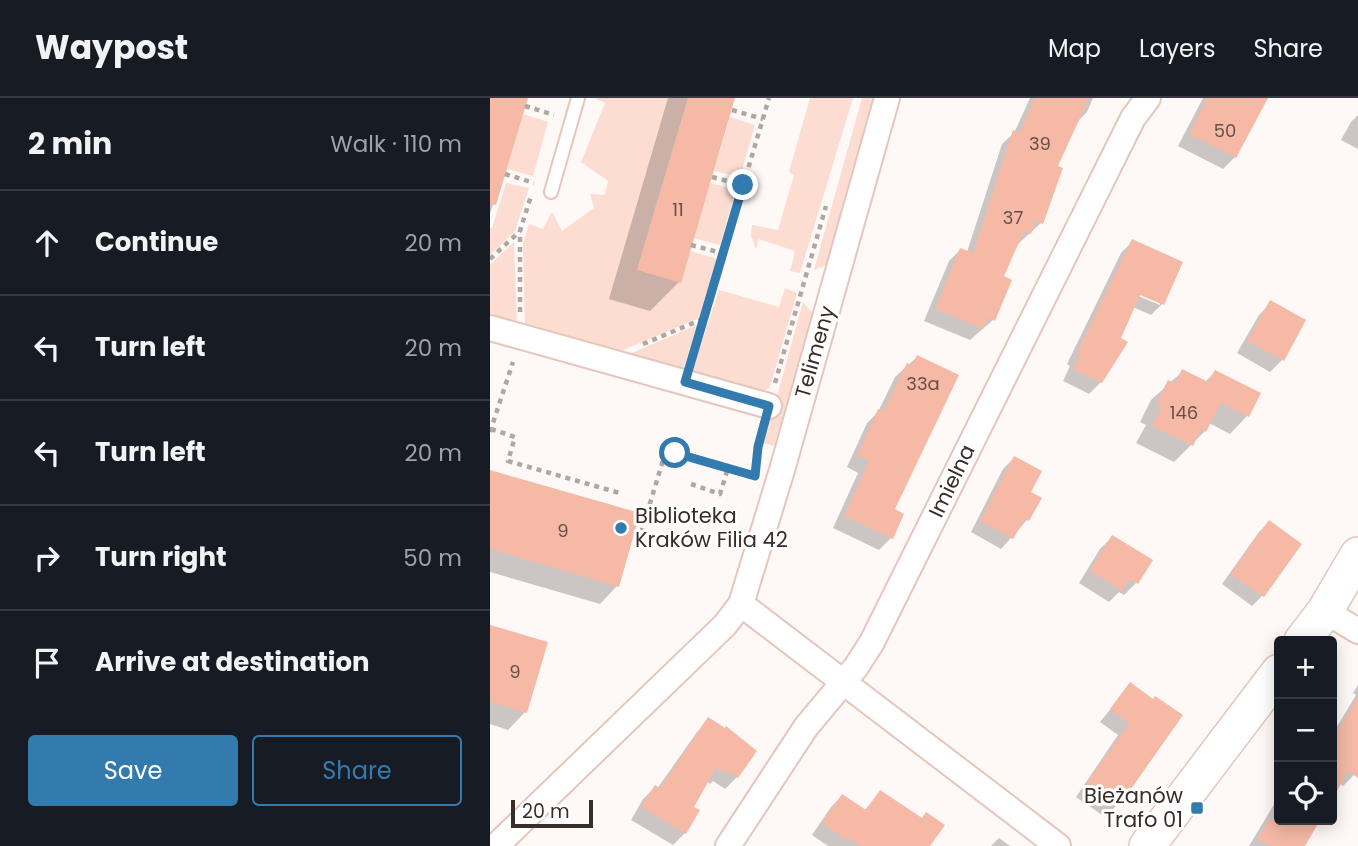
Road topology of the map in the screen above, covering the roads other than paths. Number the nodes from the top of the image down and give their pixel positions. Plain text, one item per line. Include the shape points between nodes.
1 (578, 98) edge
2 (887, 98) edge
3 (1148, 98) edge
4 (551, 192) dead end
5 (490, 328) edge
6 (769, 406) road end
7 (1358, 555) edge
8 (741, 604) junction
9 (1325, 611) junction
10 (1358, 631) edge
11 (1306, 636) edge
12 (1274, 679) edge
13 (843, 680) junction
14 (496, 846) edge
15 (727, 846) edge
16 (1058, 846) edge
17 (1147, 846) edge

1 - 4 lane
2 - 8 street, Telimeny
3 - 13 street, Imielna via 1127,131 872,642
5 - 6 street
7 - 9 street
8 - 13 street
8 - 14 street, Telimeny
9 - 10 street
9 - 11 street
12 - 17 street
13 - 15 street, Imielna
13 - 16 street

